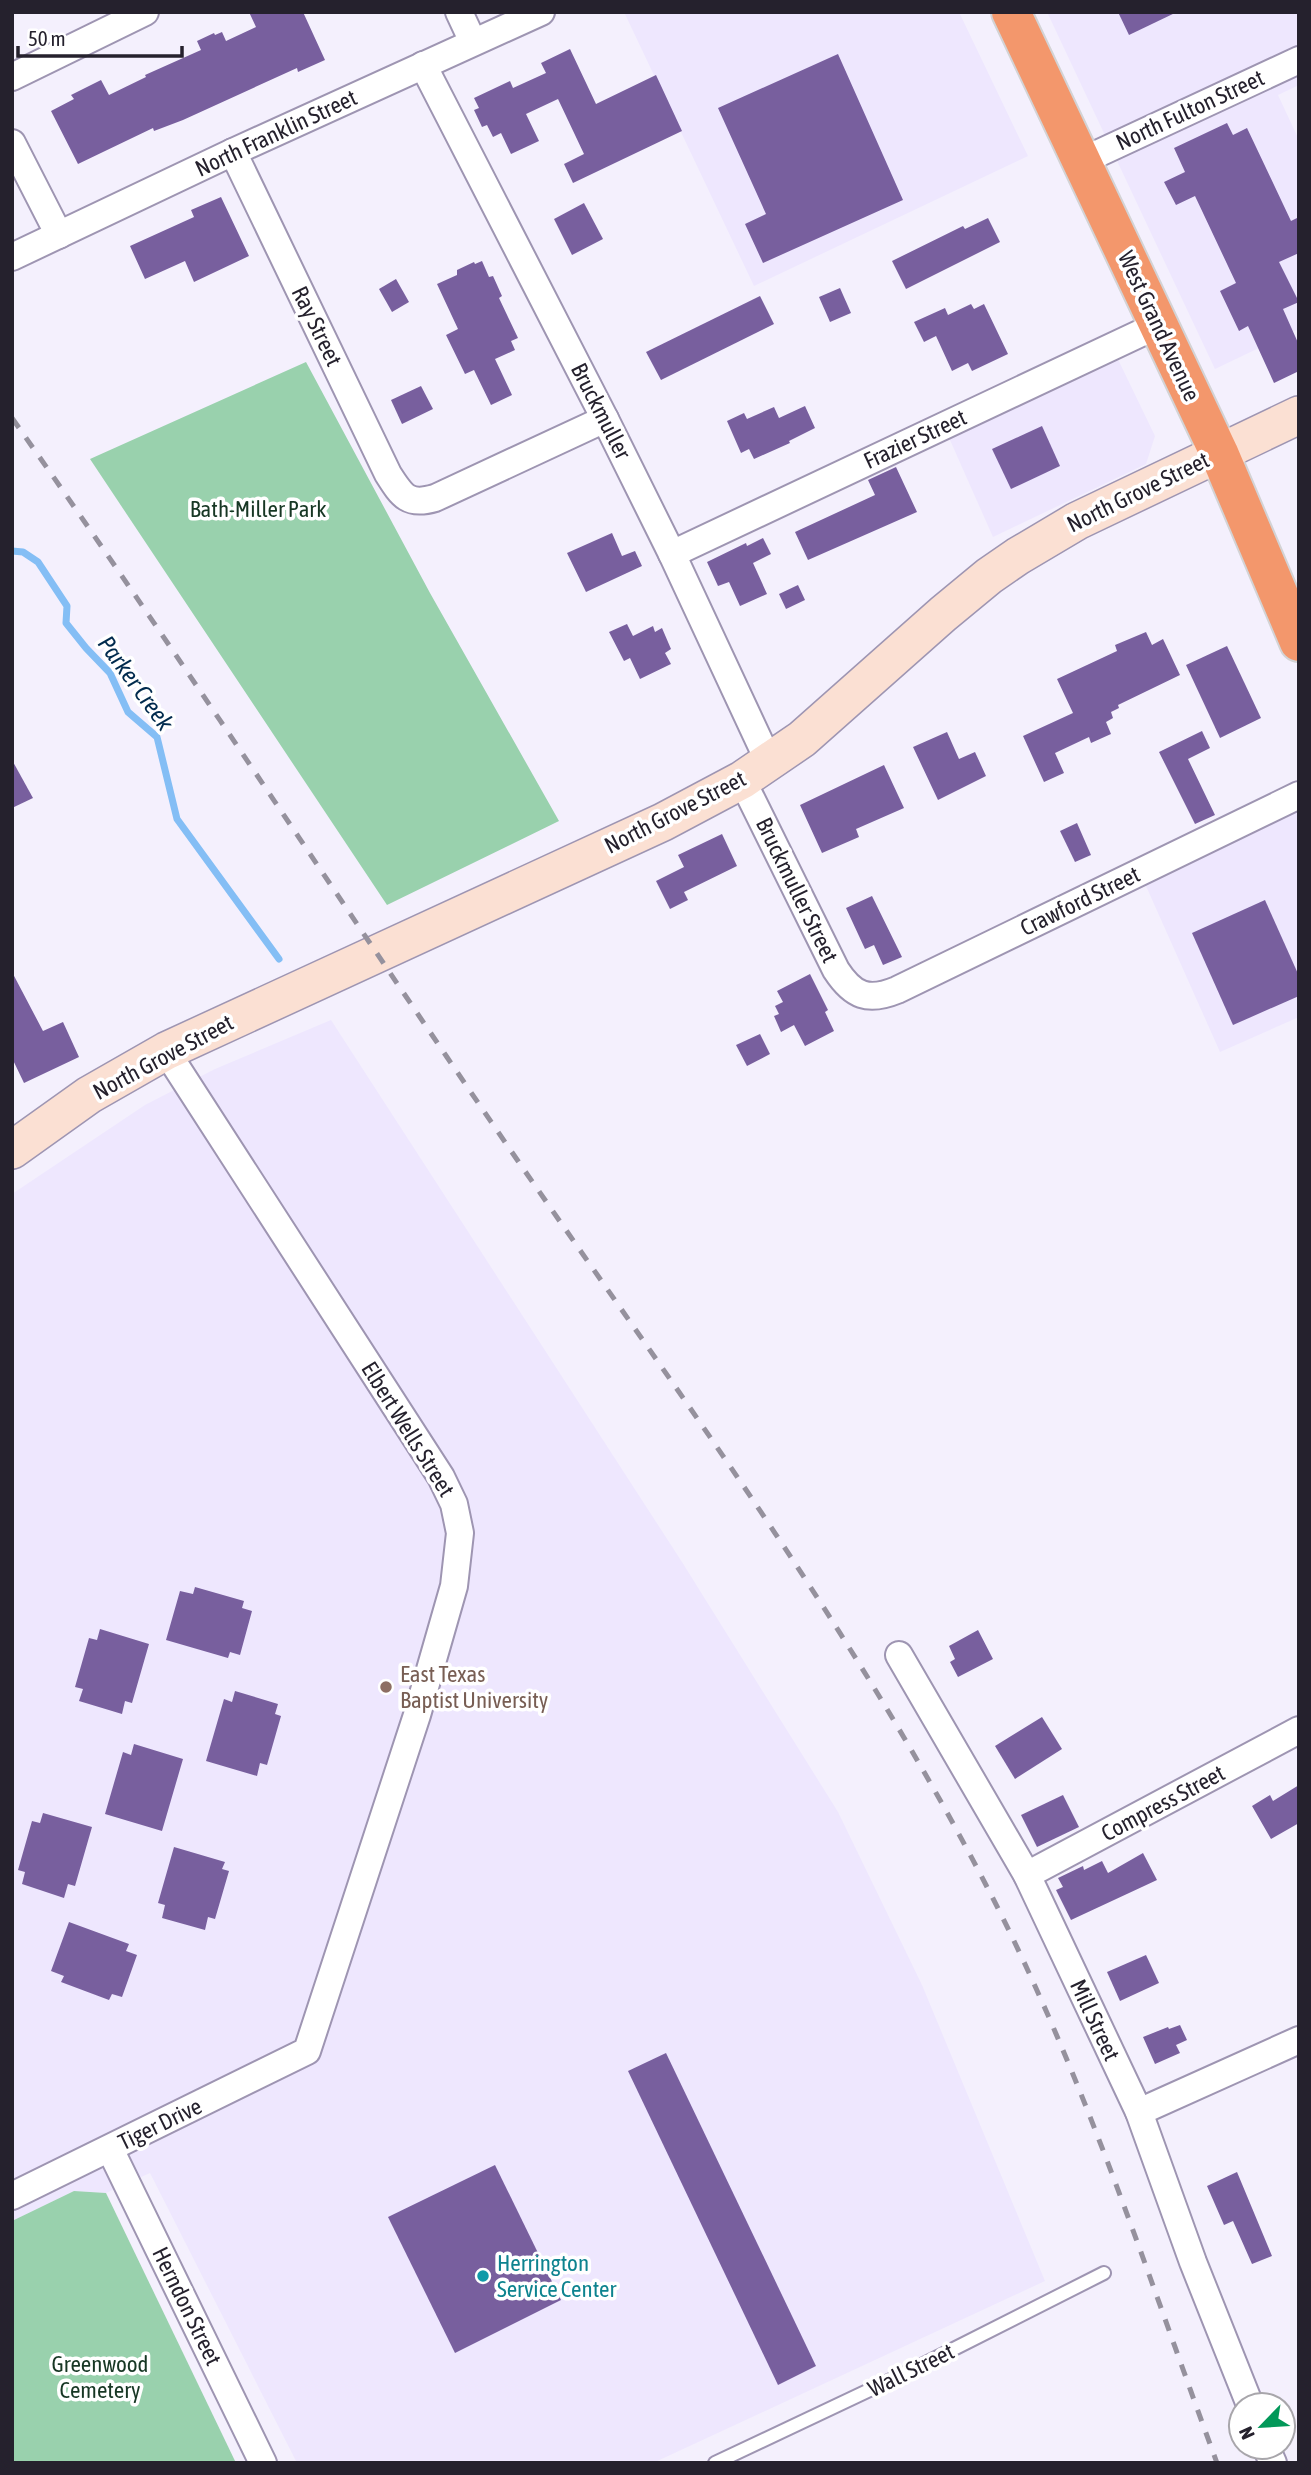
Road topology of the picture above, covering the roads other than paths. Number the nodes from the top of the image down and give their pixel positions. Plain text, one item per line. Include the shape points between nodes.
1 (145, 12) edge
2 (459, 12) edge
3 (541, 12) edge
4 (1011, 12) edge
5 (473, 43) junction
6 (1299, 60) edge
7 (423, 65) junction
8 (12, 77) edge
9 (12, 142) edge
10 (233, 152) junction
11 (1082, 161) junction
12 (59, 235) junction
13 (12, 257) edge
14 (1158, 325) junction
15 (1299, 415) edge
16 (605, 419) junction
17 (1219, 453) junction
18 (672, 554) junction
19 (1299, 642) edge
20 (755, 771) junction
21 (1299, 795) edge
22 (859, 994) joint
23 (166, 1051) junction
24 (14, 1143) edge
25 (899, 1655) dead end
26 (1299, 1730) edge
27 (1027, 1875) junction
28 (1299, 2040) edge
29 (307, 2051) joint
30 (1139, 2112) junction
31 (110, 2149) junction
32 (12, 2196) edge
33 (1104, 2273) dead end
34 (1244, 2391) edge
35 (263, 2463) edge
36 (715, 2463) edge

1 - 8 street
2 - 5 street
3 - 5 street, North Franklin Street
4 - 11 highway, West Grand Avenue
5 - 7 street, North Franklin Street
6 - 11 street, North Fulton Street
7 - 10 street, North Franklin Street
7 - 16 street, Bruckmuller
9 - 12 street
10 - 12 street, North Franklin Street
10 - 16 street, Ray Street via 398,491 415,502 435,498
11 - 14 highway, West Grand Avenue
12 - 13 street, North Franklin Street
14 - 17 highway, West Grand Avenue
14 - 18 street, Frazier Street
15 - 17 main road, North Grove Street
16 - 18 street, Bruckmuller
17 - 19 highway, West Grand Avenue
17 - 20 main road, North Grove Street via 1077,521 989,576 828,717
18 - 20 street, Bruckmuller
20 - 22 street, Bruckmuller Street via 836,970
20 - 23 main road, North Grove Street via 638,834
21 - 22 street, Crawford Street via 897,990 882,996
23 - 24 main road, North Grove Street
23 - 29 street, Elbert Wells Street via 441,1477 459,1520 459,1556 445,1623
25 - 27 street, Mill Street
26 - 27 street, Compress Street
27 - 30 street, Mill Street
28 - 30 street
29 - 31 street, Tiger Drive
30 - 34 street, Mill Street
31 - 32 street, Tiger Drive
31 - 35 street, Herndon Street
33 - 36 lane, Wall Street

